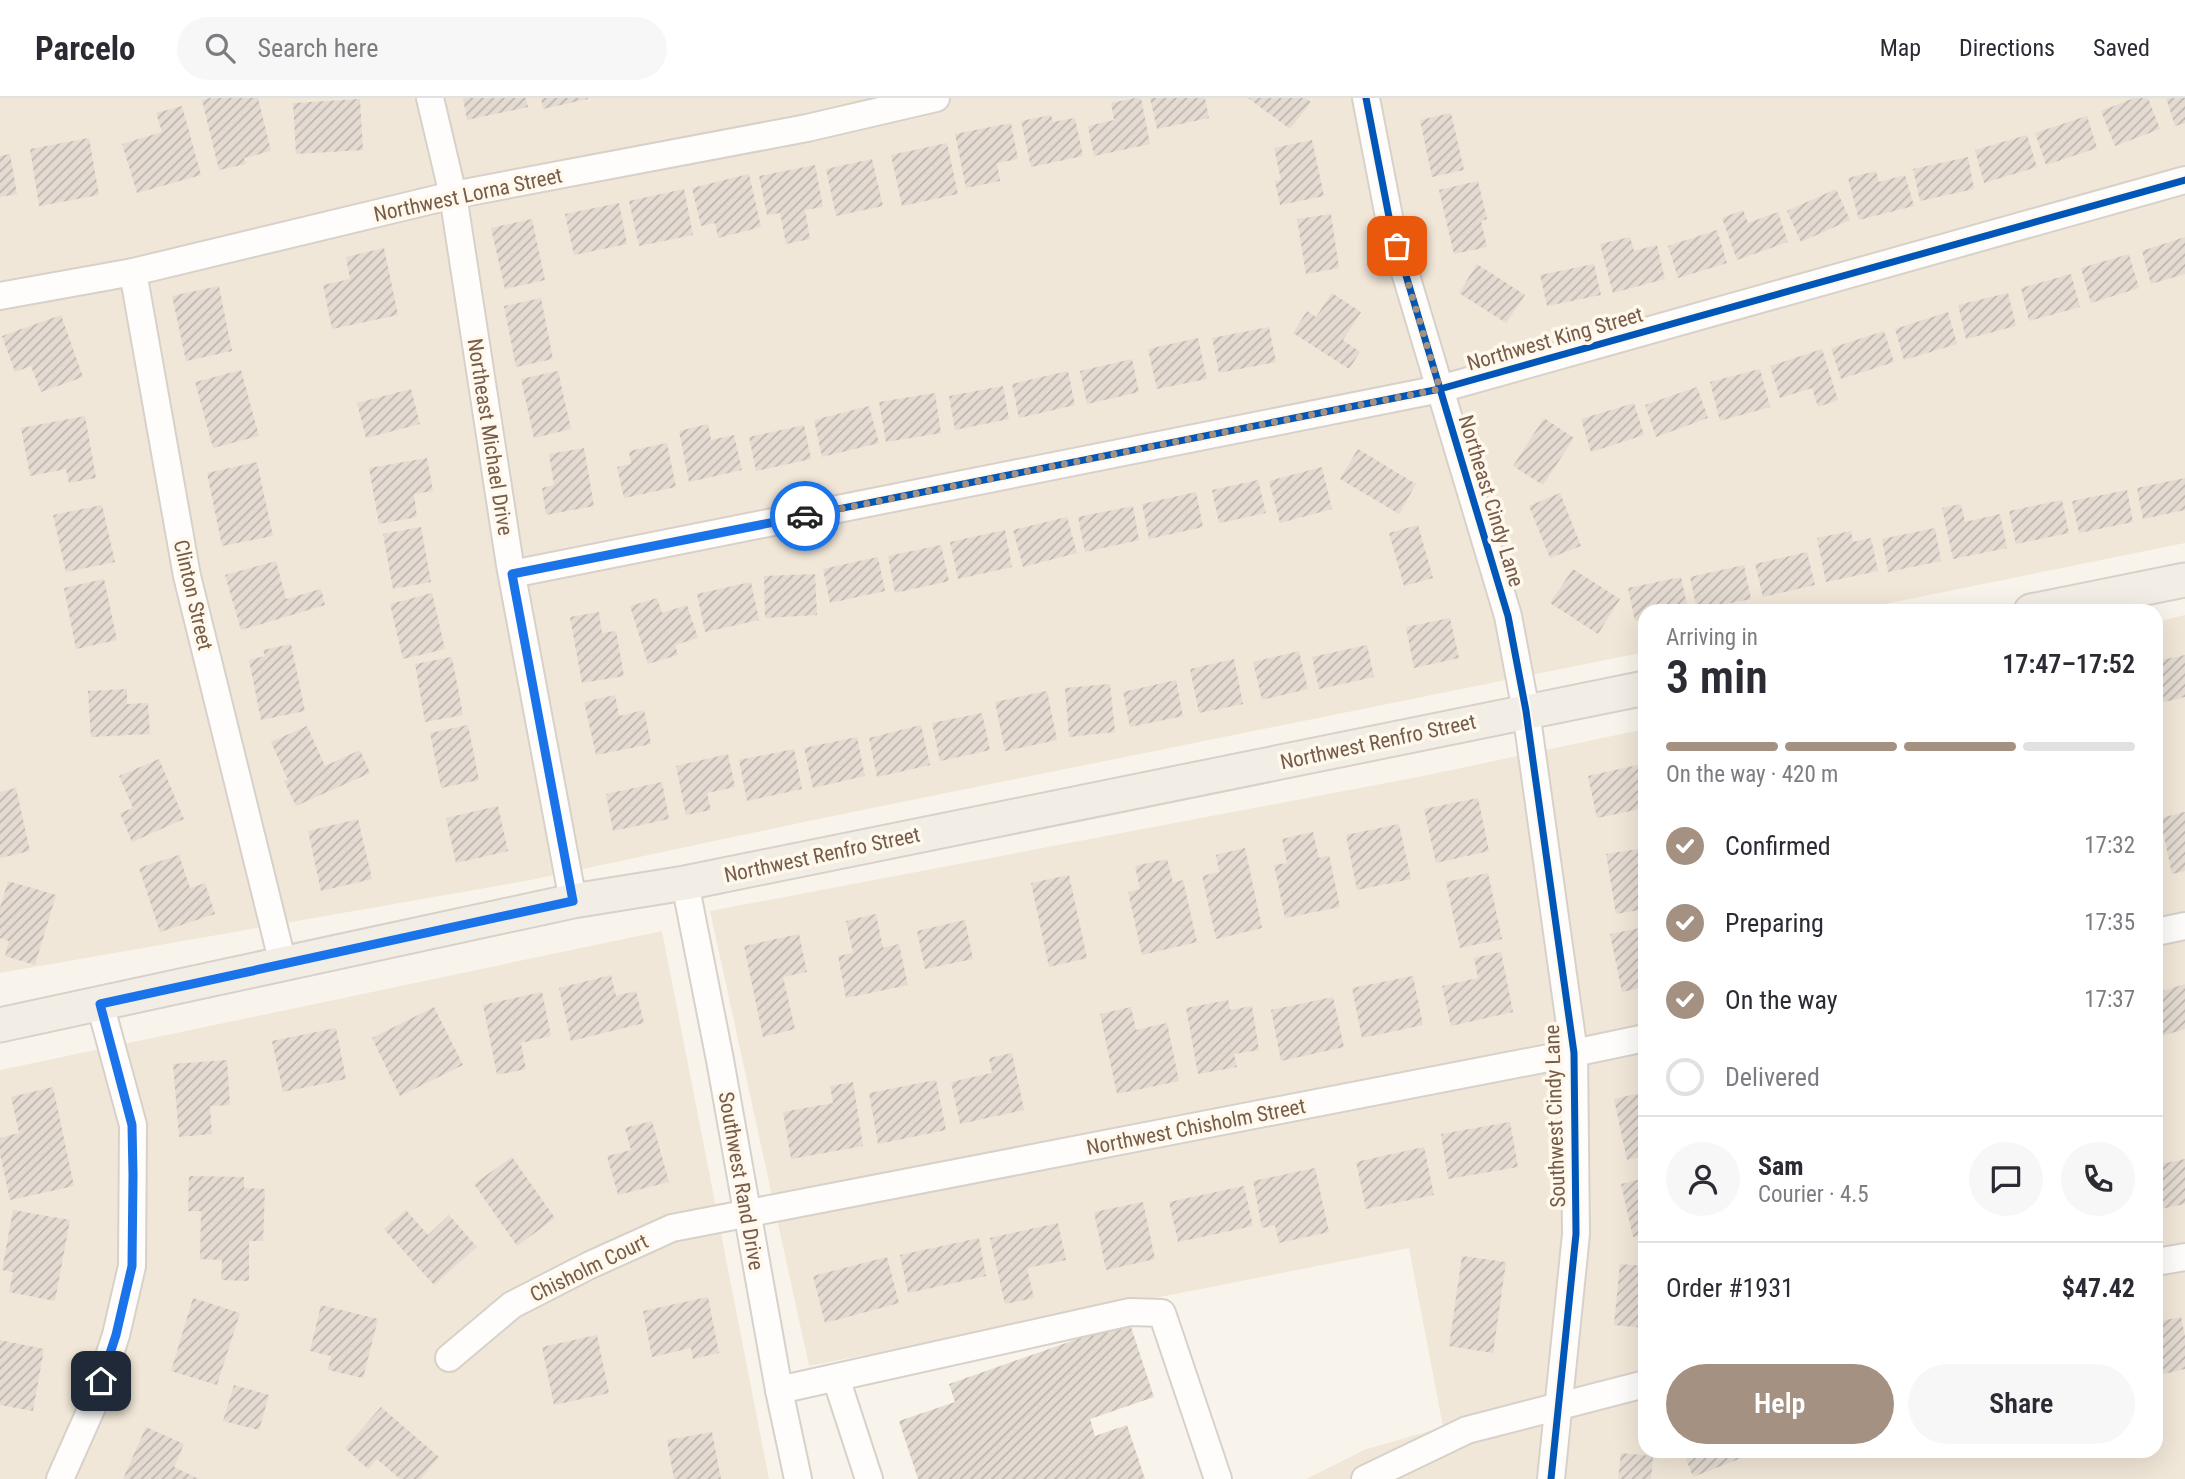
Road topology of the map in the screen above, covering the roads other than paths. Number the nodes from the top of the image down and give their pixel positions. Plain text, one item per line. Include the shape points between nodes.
1 (430, 98) edge
2 (936, 98) edge
3 (1366, 98) edge
4 (2185, 180) edge
5 (453, 195) junction
6 (133, 272) junction
7 (0, 296) edge
8 (1440, 389) junction
9 (512, 574) junction
10 (2185, 580) edge
11 (2066, 604) edge
12 (1638, 689) edge
13 (1526, 712) junction
14 (685, 883) junction
15 (573, 901) junction
16 (2185, 926) edge
17 (2163, 931) edge
18 (283, 964) junction
19 (100, 1004) junction
20 (0, 1025) edge
21 (1638, 1039) edge
22 (1574, 1053) junction
23 (746, 1215) junction
24 (2185, 1257) edge
25 (2163, 1261) edge
26 (449, 1357) dead end
27 (836, 1377) junction
28 (1638, 1386) edge
29 (779, 1390) junction
30 (1559, 1406) junction
31 (60, 1479) edge
32 (799, 1479) edge
33 (869, 1479) edge
34 (1218, 1479) edge
35 (1365, 1479) edge
36 (1551, 1479) edge

1 - 5 street, Northeast Michael Drive
2 - 5 street, Northwest Lorna Street via 807,128
3 - 8 street, Northeast Cindy Lane via 1390,222
4 - 8 street, Northwest King Street
5 - 6 street, Northwest Lorna Street
5 - 9 street, Northeast Michael Drive
6 - 7 street, Northwest Lorna Street
6 - 18 street, Clinton Street via 187,576
8 - 9 street, Northwest King Street
8 - 13 street, Northeast Cindy Lane via 1508,616
9 - 15 street, Northeast Michael Drive
10 - 11 main road
12 - 13 main road, Northwest Renfro Street
13 - 14 main road, Northwest Renfro Street
13 - 22 street, Southwest Cindy Lane
14 - 15 main road, Northwest Renfro Street
14 - 23 street, Southwest Rand Drive
15 - 18 main road, Northwest Renfro Street
16 - 17 street
18 - 19 main road, Northwest Renfro Street
19 - 20 main road, Northwest Renfro Street
19 - 31 street via 132,1125 132,1266 93,1405
21 - 22 street, Northwest Chisholm Street
22 - 23 street, Northwest Chisholm Street
22 - 30 street, Southwest Cindy Lane via 1576,1234
23 - 26 street, Chisholm Court via 672,1228 590,1265 512,1305
23 - 29 street, Southwest Rand Drive
24 - 25 street
27 - 29 street
27 - 33 street
27 - 34 street via 1130,1312 1161,1313
28 - 30 street
29 - 32 street, Southwest Rand Drive
30 - 35 street via 1467,1430
30 - 36 street, Southwest Cindy Lane

